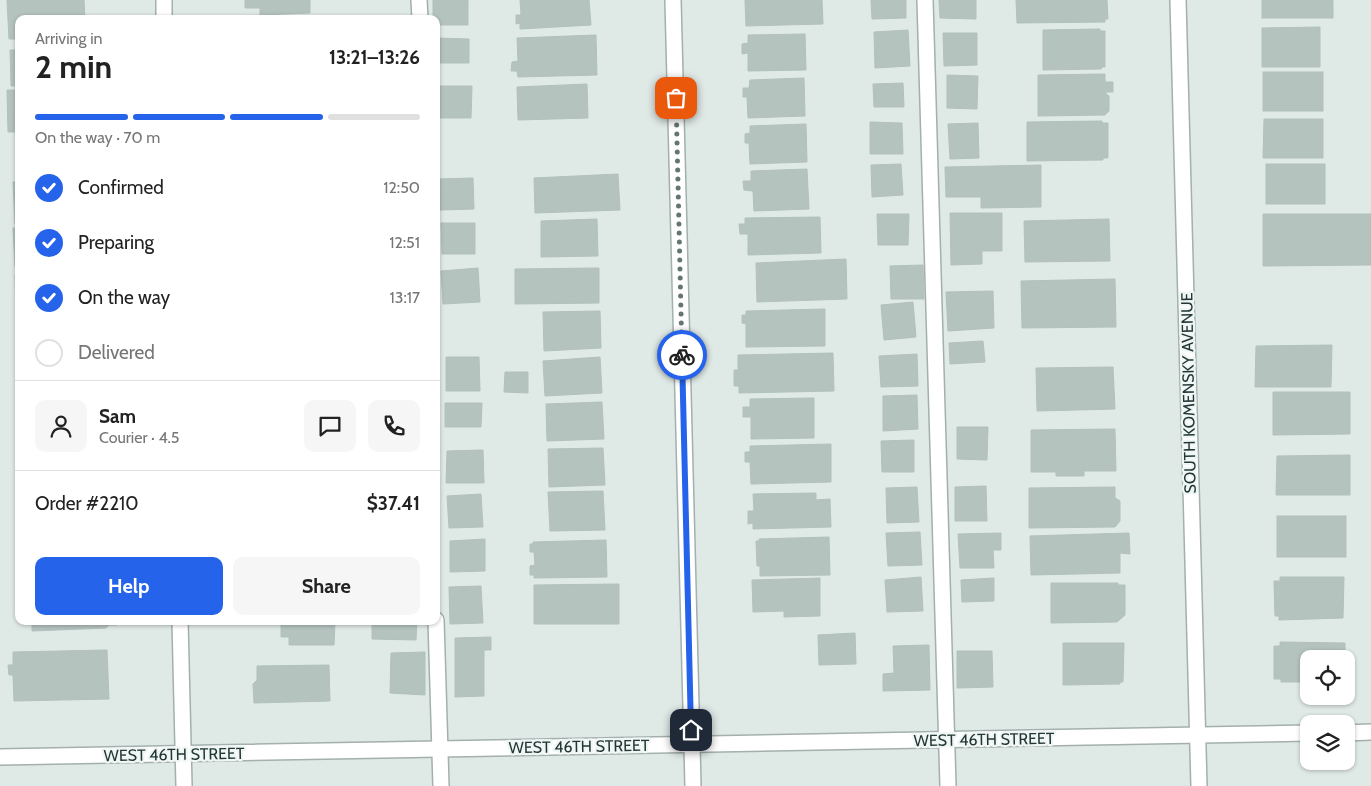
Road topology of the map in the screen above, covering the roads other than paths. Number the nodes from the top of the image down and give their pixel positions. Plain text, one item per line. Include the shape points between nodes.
1 (164, 0) edge
2 (419, 0) edge
3 (673, 0) edge
4 (925, 0) edge
5 (1178, 0) edge
6 (164, 15) edge
7 (420, 15) edge
8 (180, 625) edge
9 (436, 625) edge
10 (1371, 732) edge
11 (1300, 733) edge
12 (1355, 733) edge
13 (1197, 735) junction
14 (946, 740) junction
15 (691, 744) junction
16 (440, 749) junction
17 (184, 755) junction
18 (0, 757) edge
19 (184, 786) edge
20 (441, 786) edge
21 (692, 786) edge
22 (948, 786) edge
23 (1199, 786) edge

1 - 6 street
2 - 7 street
3 - 15 street
4 - 14 street
5 - 13 street, SOUTH KOMENSKY AVENUE
8 - 17 street
9 - 16 street
10 - 12 street
11 - 13 street, WEST 46TH STREET
13 - 14 street, WEST 46TH STREET
13 - 23 street, SOUTH KOMENSKY AVENUE
14 - 15 street, WEST 46TH STREET
14 - 22 street
15 - 16 street, WEST 46TH STREET
15 - 21 street
16 - 17 street, WEST 46TH STREET
16 - 20 street
17 - 18 street, WEST 46TH STREET
17 - 19 street

